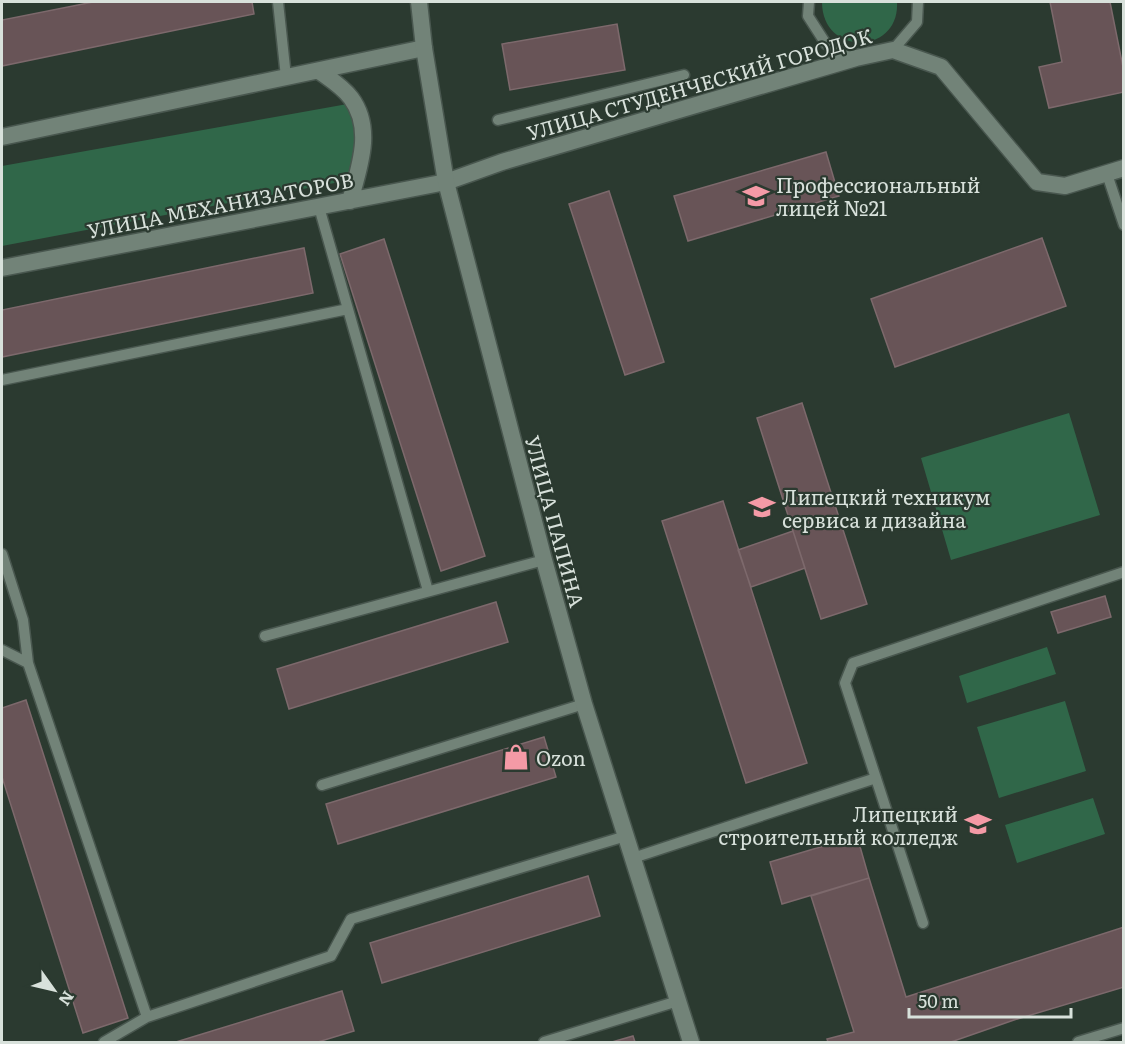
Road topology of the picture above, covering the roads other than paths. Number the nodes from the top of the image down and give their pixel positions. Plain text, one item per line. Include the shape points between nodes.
1 (278, 2) edge
2 (419, 2) edge
3 (809, 2) edge
4 (918, 2) edge
5 (424, 48) junction
6 (893, 50) junction
7 (856, 58) junction
8 (320, 70) junction
9 (684, 75) dead end
10 (286, 77) junction
11 (498, 120) dead end
12 (2, 137) edge
13 (1124, 168) edge
14 (1107, 174) junction
15 (446, 182) junction
16 (350, 201) junction
17 (319, 207) junction
18 (1124, 225) edge
19 (2, 268) edge
20 (348, 309) junction
21 (2, 380) edge
22 (2, 554) edge
23 (544, 560) junction
24 (1124, 572) edge
25 (428, 591) junction
26 (265, 636) dead end
27 (2, 650) edge
28 (28, 663) junction
29 (584, 705) junction
30 (876, 778) junction
31 (322, 784) dead end
32 (626, 836) junction
33 (633, 858) junction
34 (923, 923) dead end
35 (678, 1001) junction
36 (147, 1017) junction
37 (1124, 1028) edge
38 (104, 1042) edge
39 (544, 1042) edge
40 (691, 1042) edge
41 (1078, 1042) edge

1 - 10 lane
2 - 5 street, УЛИЦА ПАПИНА
3 - 7 lane via 808,16 826,44
4 - 6 lane via 917,22
5 - 8 street
5 - 15 street, УЛИЦА ПАПИНА
6 - 7 street, УЛИЦА СТУДЕНЧЕСКИЙ ГОРОДОК
6 - 14 street, УЛИЦА СТУДЕНЧЕСКИЙ ГОРОДОК via 941,67 1037,182 1065,186
7 - 15 street, УЛИЦА СТУДЕНЧЕСКИЙ ГОРОДОК
8 - 10 street
8 - 16 street via 351,97 359,112 363,146
9 - 11 lane
10 - 12 street
13 - 14 street, УЛИЦА СТУДЕНЧЕСКИЙ ГОРОДОК
14 - 18 lane
15 - 16 street, УЛИЦА МЕХАНИЗАТОРОВ
15 - 23 street, УЛИЦА ПАПИНА
16 - 17 street, УЛИЦА МЕХАНИЗАТОРОВ
17 - 19 street, УЛИЦА МЕХАНИЗАТОРОВ
17 - 20 lane
20 - 21 lane
20 - 25 lane
22 - 28 lane via 23,620
23 - 25 lane
23 - 29 street, УЛИЦА ПАПИНА
24 - 30 lane via 853,663 845,682
25 - 26 lane
27 - 28 lane
28 - 36 lane
29 - 31 lane
29 - 32 street, УЛИЦА ПАПИНА
30 - 33 lane
30 - 34 lane
32 - 33 street, УЛИЦА ПАПИНА
32 - 36 lane via 351,919 331,956
33 - 35 street, УЛИЦА ПАПИНА
35 - 39 lane
35 - 40 street, УЛИЦА ПАПИНА
36 - 38 lane
37 - 41 lane

